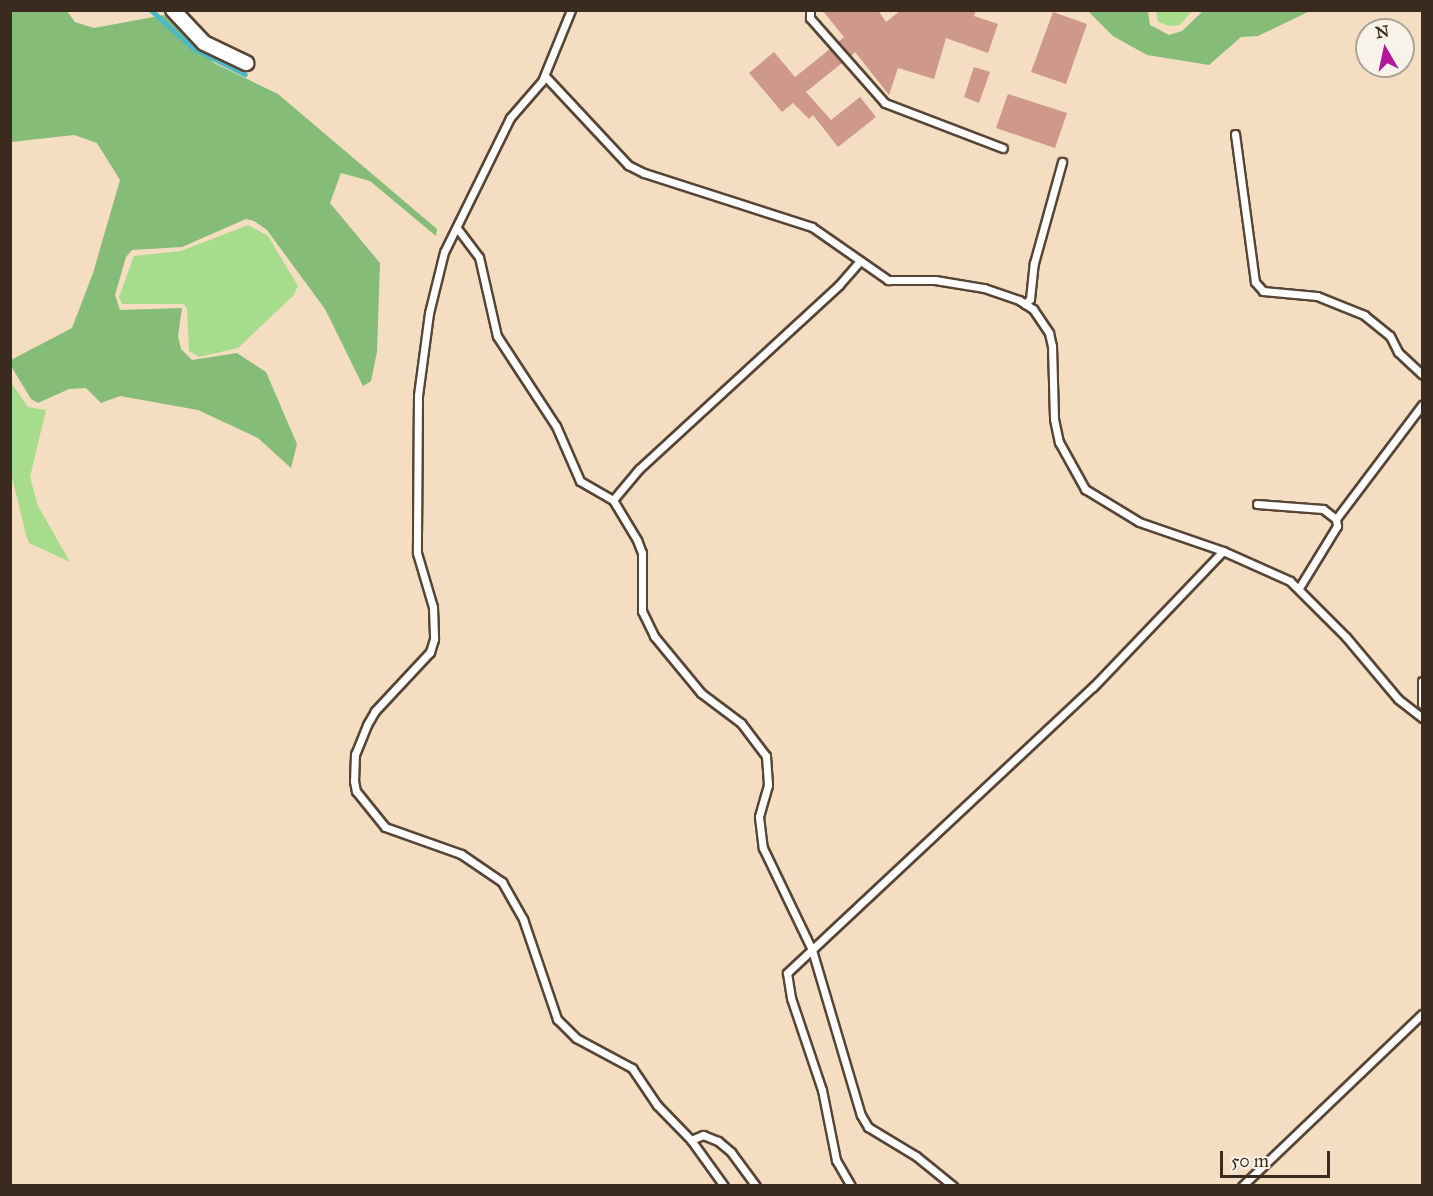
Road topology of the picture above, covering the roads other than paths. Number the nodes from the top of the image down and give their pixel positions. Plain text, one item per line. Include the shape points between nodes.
1 (173, 10) edge
2 (571, 10) edge
3 (810, 10) edge
4 (246, 63) dead end
5 (545, 76) junction
6 (1235, 134) dead end
7 (1003, 148) dead end
8 (1062, 162) dead end
9 (457, 228) junction
10 (860, 261) junction
11 (1025, 304) junction
12 (1422, 374) edge
13 (1422, 405) edge
14 (613, 500) junction
15 (1257, 504) dead end
16 (1336, 519) junction
17 (1223, 550) junction
18 (1299, 588) junction
19 (1422, 681) edge
20 (1422, 704) edge
21 (1422, 718) edge
22 (812, 950) junction
23 (1422, 1014) edge
24 (691, 1140) junction
25 (724, 1185) edge
26 (756, 1185) edge
27 (851, 1185) edge
28 (953, 1185) edge
29 (1242, 1185) edge

1 - 4 street via 204,43
2 - 5 lane
3 - 7 lane via 810,18 885,103
5 - 9 lane via 510,118
5 - 10 lane via 628,165 812,227
6 - 12 lane via 1255,282 1263,291 1317,296 1364,315 1390,336 1398,352
8 - 11 lane via 1034,263 1030,299
9 - 14 lane via 479,257 491,320 504,350 556,426 580,481
9 - 24 lane via 444,252 429,313 418,395 417,553 433,607 434,639 430,652 367,725 355,754 356,791 385,827 461,854 502,882 523,919 557,1019 576,1038 632,1068 673,1125
10 - 11 lane via 888,280 935,280 984,288
10 - 14 lane via 839,285 639,469
11 - 17 lane via 1041,318 1049,333 1059,442 1085,489 1139,522
13 - 16 lane
14 - 22 lane via 642,553 642,611 654,636 701,693 741,723 766,756 768,785 759,833
15 - 16 lane via 1323,509
16 - 18 lane via 1337,526
17 - 18 lane
17 - 22 lane via 1094,687
18 - 21 lane via 1398,699
19 - 20 lane
22 - 27 lane via 787,973 787,980 822,1090 836,1160
22 - 28 lane via 868,1127 916,1156
23 - 29 lane
24 - 25 lane
24 - 26 lane via 703,1134 718,1141

